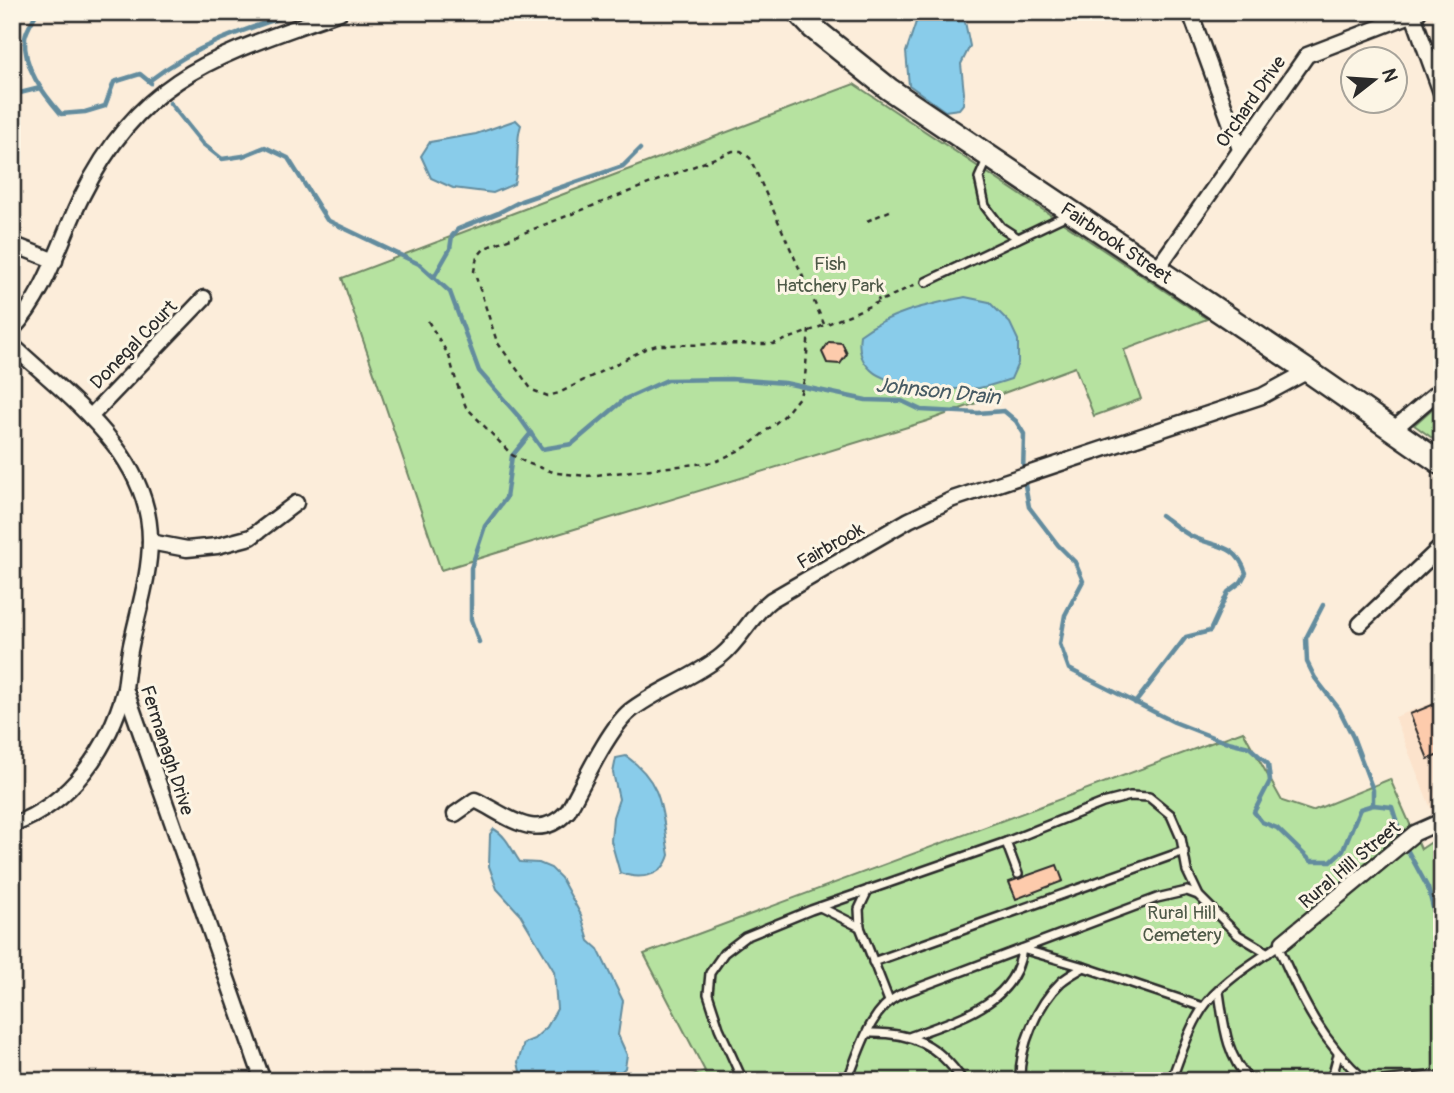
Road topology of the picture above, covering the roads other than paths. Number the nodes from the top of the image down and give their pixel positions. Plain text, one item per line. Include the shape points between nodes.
1 (340, 12) edge
2 (799, 12) edge
3 (1190, 12) edge
4 (1415, 13) edge
5 (1442, 95) edge
6 (1240, 149) junction
7 (989, 156) junction
8 (1073, 213) junction
9 (1018, 238) junction
10 (12, 244) edge
11 (55, 261) junction
12 (1157, 269) junction
13 (926, 282) dead end
14 (204, 299) dead end
15 (12, 330) edge
16 (12, 345) edge
17 (1308, 371) junction
18 (1442, 388) edge
19 (90, 417) junction
20 (1394, 429) junction
21 (1442, 464) edge
22 (296, 503) dead end
23 (150, 542) junction
24 (1442, 546) edge
25 (1360, 624) dead end
26 (125, 688) junction
27 (455, 814) dead end
28 (1442, 821) edge
29 (12, 825) edge
30 (1006, 842) junction
31 (1184, 850) junction
32 (1018, 874) dead end
33 (868, 891) junction
34 (1199, 895) junction
35 (820, 907) junction
36 (860, 926) junction
37 (1281, 944) junction
38 (1022, 949) junction
39 (1268, 953) junction
40 (873, 962) junction
41 (1084, 967) junction
42 (1219, 992) junction
43 (889, 1001) junction
44 (1203, 1007) junction
45 (868, 1033) junction
46 (909, 1037) junction
47 (1338, 1055) junction
48 (1018, 1079) edge
49 (1442, 1079) edge
50 (847, 1080) edge
51 (263, 1081) edge
52 (743, 1081) edge
53 (963, 1081) edge
54 (1171, 1081) edge
55 (1250, 1081) edge
56 (1331, 1081) edge
57 (1366, 1081) edge
58 (1381, 1081) edge

1 - 11 street via 216,58 154,98 122,130 96,169
2 - 7 street, Fairbrook Street via 860,67
3 - 6 street
4 - 5 street
4 - 6 street, Orchard Drive via 1307,55
6 - 12 street, Orchard Drive
7 - 8 street, Fairbrook Street
7 - 9 lane via 979,178 985,206 1001,227
8 - 9 lane
8 - 12 street, Fairbrook Street
9 - 13 lane
10 - 11 street
11 - 15 street
12 - 17 street, Fairbrook Street
14 - 19 street, Donegal Court
16 - 19 street, Fermanagh Drive
17 - 20 street, Fairbrook Street
17 - 27 street, Fairbrook via 1262,396 953,499 762,607 723,655 622,719 568,811 555,823 529,827 475,800
18 - 20 street
19 - 23 street, Fermanagh Drive via 136,478 147,509
20 - 21 street, Fairbrook Street
22 - 23 street via 251,537 218,546 187,549
23 - 26 street, Fermanagh Drive
24 - 25 street
26 - 29 street via 112,728 78,780 50,805
26 - 51 street, Fermanagh Drive
28 - 37 street, Rural Hill Street via 1415,833
30 - 31 lane via 1130,796 1149,797 1171,815
30 - 32 lane
30 - 33 lane
31 - 34 lane via 1187,871
31 - 40 lane
33 - 35 lane
33 - 36 lane via 859,909
34 - 38 lane via 1186,891 1157,898
34 - 39 lane via 1238,935
35 - 36 lane
35 - 52 lane via 745,937 724,953 710,973 708,994
36 - 40 lane
37 - 39 lane
37 - 47 lane via 1304,1004
38 - 41 lane
38 - 43 lane
38 - 46 lane via 1007,988 985,1006
39 - 42 lane
40 - 43 lane
41 - 44 lane
41 - 48 lane via 1062,981 1044,1002 1026,1043
42 - 44 lane
42 - 55 lane via 1227,1040 1237,1067
43 - 45 lane
44 - 54 lane
45 - 46 lane
45 - 50 lane
46 - 53 lane via 949,1061
47 - 56 lane
47 - 57 lane
49 - 58 lane

